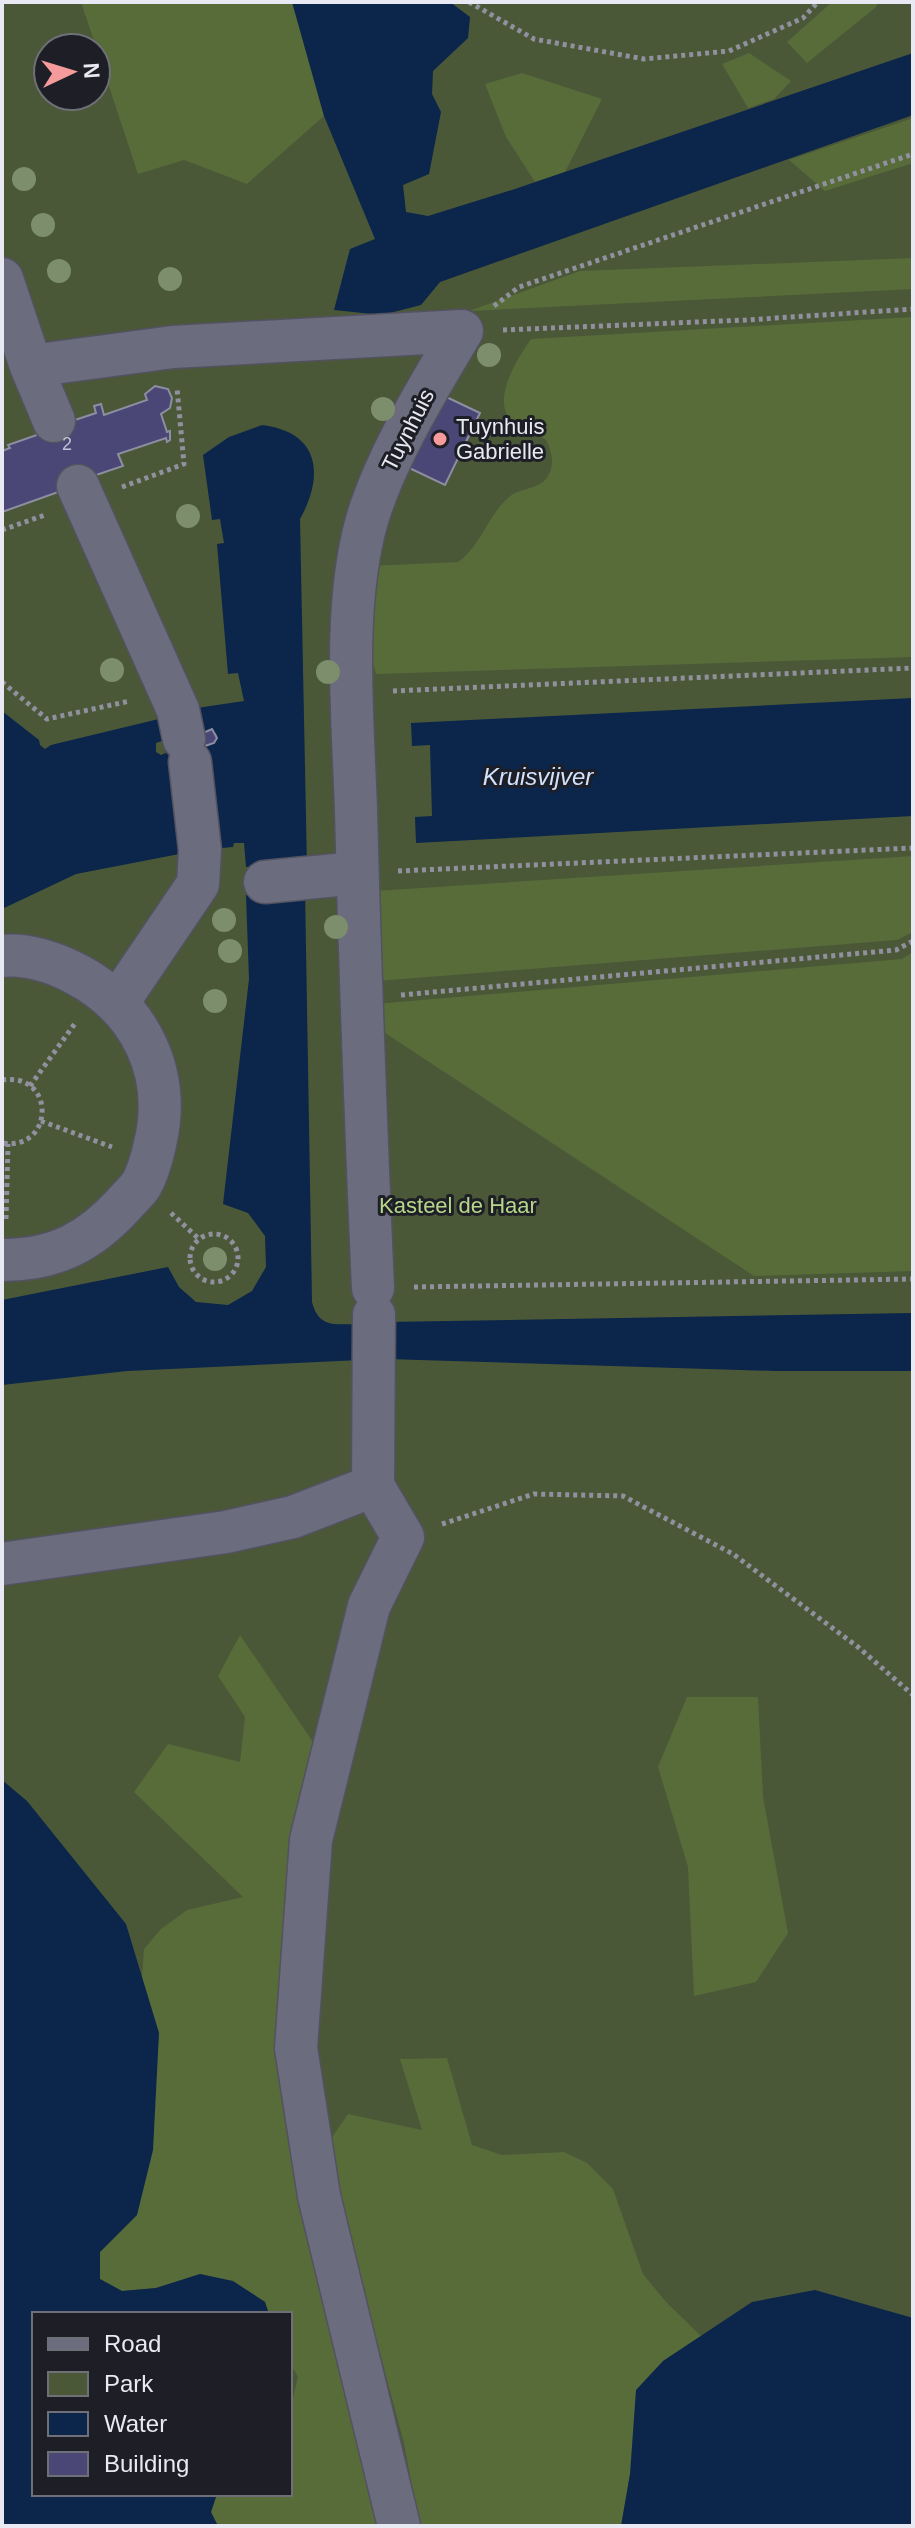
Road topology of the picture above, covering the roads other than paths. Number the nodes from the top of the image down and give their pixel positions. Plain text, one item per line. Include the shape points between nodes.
1 (2, 279) edge
2 (31, 366) junction
3 (54, 421) dead end
4 (81, 493) road end
5 (199, 867) junction
6 (357, 873) junction
7 (2, 956) edge
8 (110, 994) junction
9 (3, 1260) edge
10 (373, 1486) junction
11 (2, 1564) edge
12 (399, 2526) edge

1 - 2 lane
2 - 3 lane
2 - 6 lane, Tuynhuis via 173,347 462,331 383,479 357,565 352,693
4 - 5 lane via 180,726
5 - 6 lane via 254,883
5 - 8 lane
6 - 10 lane, Tuynhuis via 374,1302
7 - 8 lane via 59,964
8 - 9 lane via 143,1038 158,1079 160,1124 151,1162 141,1185 102,1228 57,1253
10 - 11 lane via 293,1517 226,1532
10 - 12 lane via 403,1537 369,1606 311,1840 296,2048 319,2196

